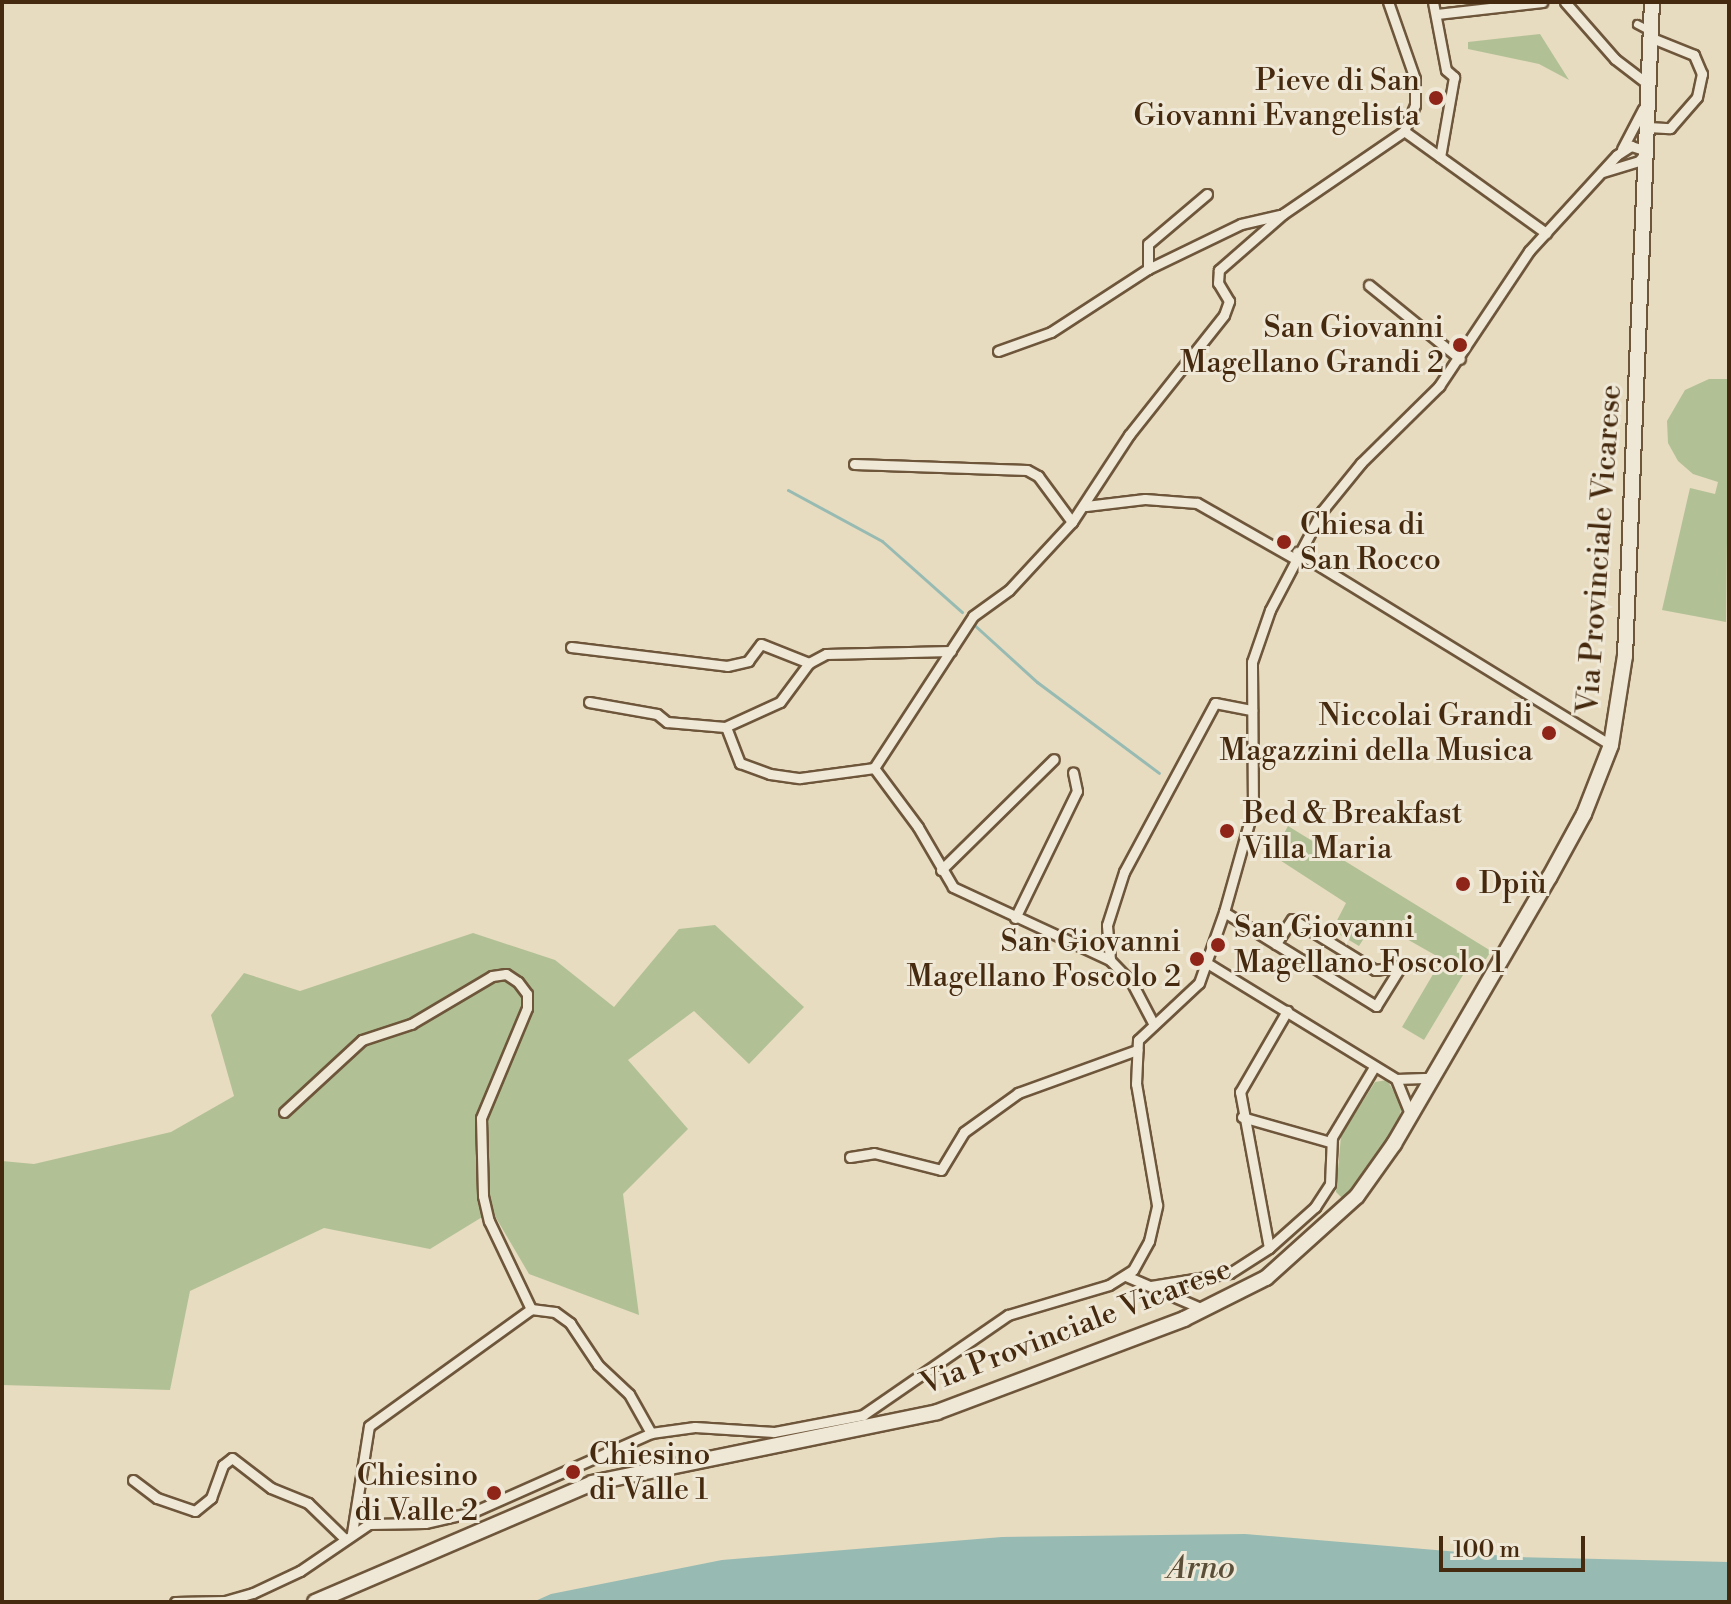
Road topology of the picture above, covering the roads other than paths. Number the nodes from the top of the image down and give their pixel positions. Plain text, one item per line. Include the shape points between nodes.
1 (1388, 2) edge
2 (1433, 2) edge
3 (1542, 2) edge
4 (1565, 2) edge
5 (1652, 2) edge
6 (1437, 14) junction
7 (1637, 24) dead end
8 (1652, 35) junction
9 (1648, 90) junction
10 (1648, 127) junction
11 (1404, 131) junction
12 (1647, 151) junction
13 (1617, 155) junction
14 (1440, 157) junction
15 (1618, 168) junction
16 (1604, 172) junction
17 (1646, 179) junction
18 (1207, 194) dead end
19 (1283, 214) junction
20 (1546, 233) junction
21 (1148, 269) junction
22 (1369, 285) dead end
23 (998, 351) dead end
24 (1460, 359) junction
25 (854, 464) dead end
26 (1086, 506) junction
27 (1072, 522) junction
28 (1295, 555) junction
29 (571, 647) dead end
30 (951, 651) junction
31 (809, 663) junction
32 (589, 702) dead end
33 (1252, 710) junction
34 (726, 727) junction
35 (1611, 745) junction
36 (1054, 759) dead end
37 (874, 768) junction
38 (1073, 772) dead end
39 (941, 870) junction
40 (1224, 912) junction
41 (1015, 918) junction
42 (1276, 944) junction
43 (1110, 960) junction
44 (1207, 963) junction
45 (1287, 1011) junction
46 (1153, 1023) junction
47 (1137, 1050) junction
48 (1374, 1067) junction
49 (1432, 1078) junction
50 (1396, 1079) junction
51 (284, 1112) dead end
52 (1242, 1117) junction
53 (1410, 1117) junction
54 (1330, 1142) junction
55 (850, 1157) dead end
56 (1269, 1248) junction
57 (1126, 1276) junction
58 (1151, 1286) junction
59 (531, 1309) junction
60 (1206, 1311) junction
61 (651, 1433) junction
62 (133, 1480) dead end
63 (348, 1536) junction
64 (175, 1602) edge
65 (315, 1602) edge

1 - 11 street via 1415,79 1415,105
2 - 6 street
3 - 6 street
4 - 9 street
5 - 8 main road, Via Provinciale Vicarese
6 - 14 street via 1443,58 1454,77
7 - 8 street
8 - 9 main road, Via Provinciale Vicarese
8 - 10 street via 1694,55 1702,74 1697,97 1670,128
9 - 10 main road, Via Provinciale Vicarese
9 - 13 street via 1636,128
10 - 12 main road, Via Provinciale Vicarese
11 - 14 street
11 - 19 street
12 - 13 street via 1631,146
12 - 15 street via 1639,161
12 - 17 main road, Via Provinciale Vicarese
13 - 16 street
14 - 20 street
15 - 16 street
15 - 17 street
16 - 20 street
17 - 35 main road, Via Provinciale Vicarese via 1625,656
18 - 21 street via 1148,244
19 - 21 street via 1241,224
19 - 26 street via 1219,270 1218,283 1229,301 1224,315 1129,435
20 - 24 street via 1521,261
21 - 23 street via 1051,332
22 - 24 street
24 - 28 street via 1340,487
25 - 27 street via 1027,470 1038,476
26 - 27 street
26 - 28 street via 1145,499 1197,503
27 - 30 street via 1009,590 965,627
28 - 33 street via 1256,648
28 - 35 street
29 - 31 street via 727,666 748,661 761,644
30 - 31 street via 836,652
30 - 37 street
31 - 34 street via 780,702
32 - 34 street via 657,714 667,722
33 - 40 street via 1253,809
33 - 43 street via 1215,703 1124,872 1107,925
34 - 37 street via 740,763 770,774 800,778
35 - 49 main road, Via Provinciale Vicarese via 1573,834
36 - 39 street
37 - 39 street via 918,827
38 - 41 street via 1077,791
39 - 41 street via 960,892
40 - 42 street
40 - 44 street
41 - 43 street
42 - 42 street via 1292,919 1375,970 1401,966 1376,1006
43 - 46 street via 1132,983
44 - 45 street
44 - 46 street via 1191,994
45 - 48 street
45 - 52 street via 1241,1087
46 - 47 street via 1142,1033
47 - 55 street via 1039,1081 1009,1098 964,1132 941,1170 874,1153
47 - 57 street via 1136,1084 1157,1205 1149,1241
48 - 50 street
48 - 54 street
49 - 50 street
49 - 53 main road, Via Provinciale Vicarese
50 - 53 street
51 - 59 street via 362,1040 411,1024 492,976 506,974 518,982 527,994 527,1008 481,1118 483,1196 489,1221
52 - 54 street
52 - 56 street
53 - 60 main road, Via Provinciale Vicarese via 1364,1187 1322,1232 1266,1278
54 - 56 street via 1328,1191
56 - 58 street via 1220,1277
57 - 58 street
57 - 61 street via 1008,1315 863,1415 774,1432 695,1427
58 - 60 street
59 - 61 street via 555,1312 570,1323 598,1365 629,1394
59 - 63 street via 369,1426
60 - 65 main road, Via Provinciale Vicarese via 937,1412 592,1483
61 - 63 street via 473,1512 425,1523 376,1522
62 - 63 street via 157,1498 195,1511 211,1498 223,1465 232,1458 271,1488 308,1503
63 - 64 street via 263,1590 225,1601

